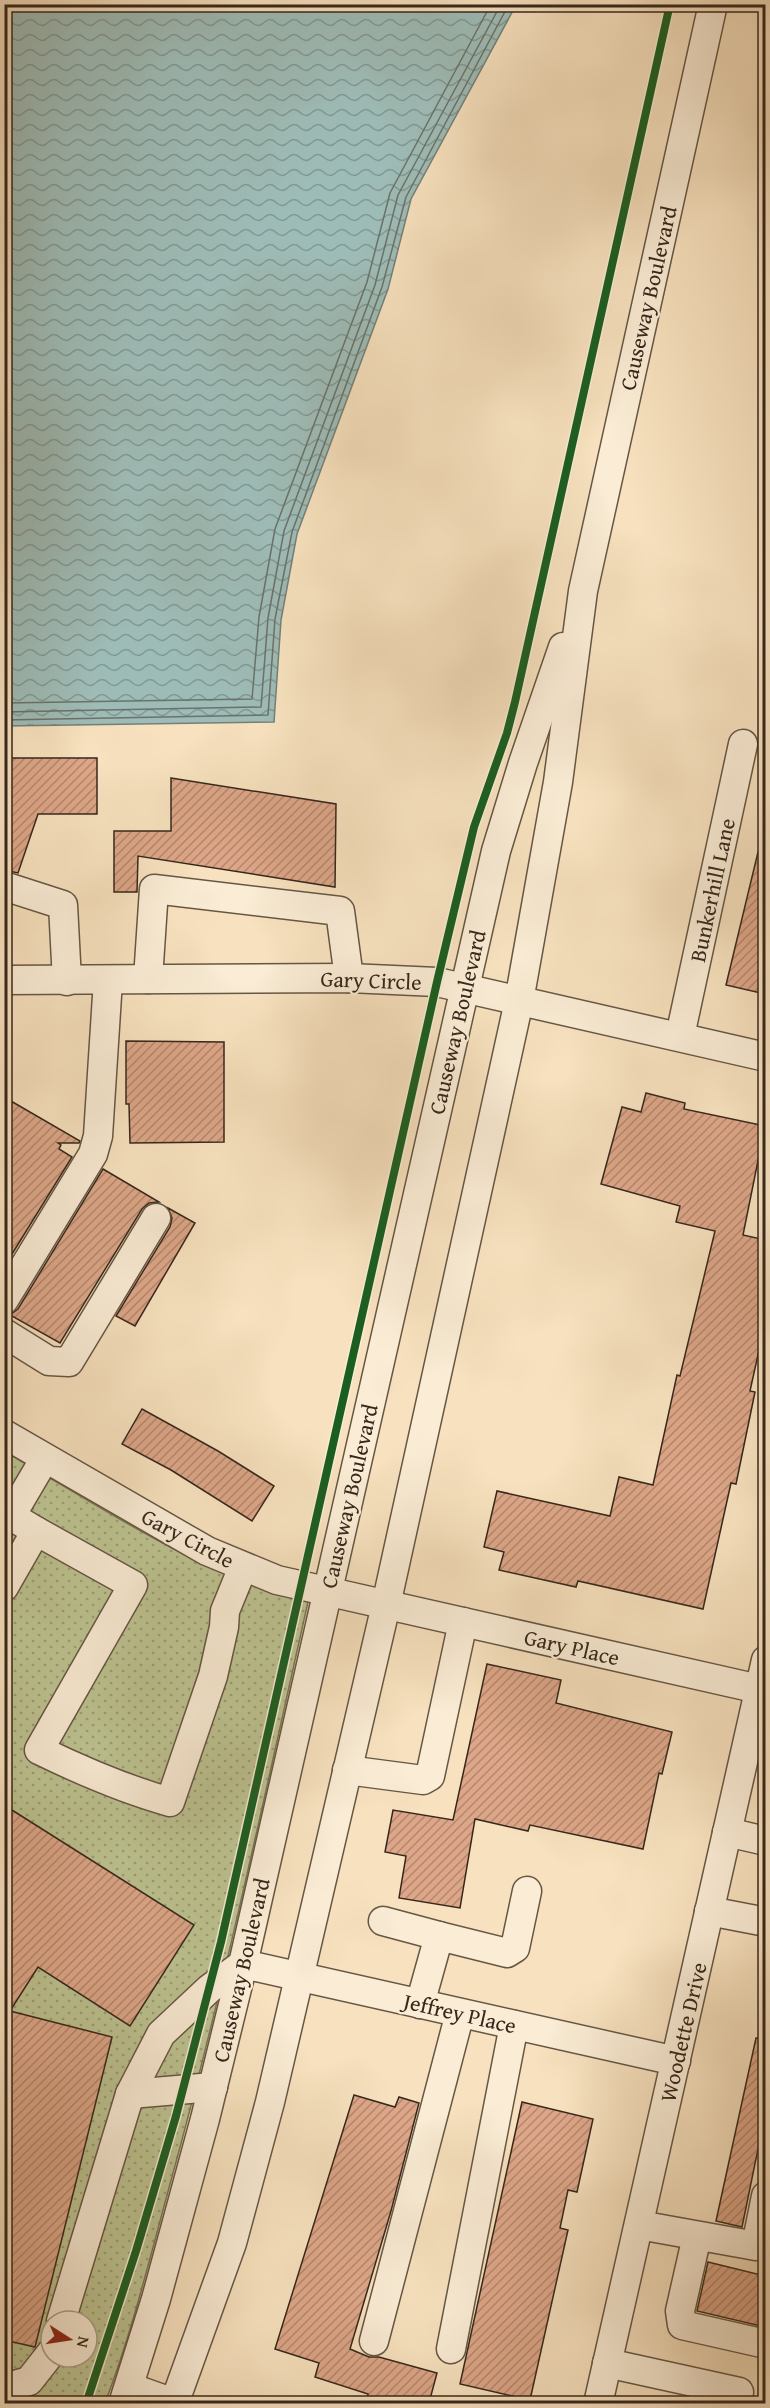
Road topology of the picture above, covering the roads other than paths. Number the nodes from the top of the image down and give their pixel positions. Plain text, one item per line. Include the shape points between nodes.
1 (713, 4) edge
2 (583, 591) junction
3 (743, 744) dead end
4 (4, 886) edge
5 (349, 978) junction
6 (4, 980) edge
7 (108, 980) junction
8 (148, 980) junction
9 (67, 981) junction
10 (464, 988) junction
11 (519, 1001) junction
12 (680, 1036) junction
13 (765, 1057) edge
14 (156, 1218) dead end
15 (4, 1300) edge
16 (4, 1333) edge
17 (4, 1434) edge
18 (45, 1458) junction
19 (36, 1531) junction
20 (243, 1567) junction
21 (4, 1587) edge
22 (328, 1592) junction
23 (386, 1605) junction
24 (463, 1622) junction
25 (765, 1660) edge
26 (759, 1689) junction
27 (347, 1770) junction
28 (727, 1832) junction
29 (765, 1840) edge
30 (527, 1891) dead end
31 (709, 1911) junction
32 (383, 1921) dead end
33 (765, 1922) edge
34 (439, 1936) junction
35 (243, 1964) junction
36 (299, 1977) junction
37 (420, 2004) junction
38 (460, 2013) junction
39 (514, 2025) junction
40 (676, 2061) junction
41 (213, 2087) junction
42 (130, 2094) junction
43 (765, 2196) edge
44 (639, 2225) junction
45 (697, 2236) junction
46 (65, 2309) edge
47 (374, 2341) dead end
48 (765, 2344) edge
49 (451, 2349) dead end
50 (608, 2363) junction
51 (39, 2368) edge
52 (4, 2388) edge
53 (126, 2395) edge
54 (175, 2403) edge
55 (598, 2403) edge
56 (736, 2403) edge

1 - 2 street, Causeway Boulevard
2 - 10 street, Causeway Boulevard via 496,852
2 - 11 street, Causeway Boulevard via 558,782
3 - 12 street, Bunkerhill Lane
4 - 9 street via 63,905
5 - 8 street, Gary Circle
5 - 8 street via 340,911 154,889
5 - 10 street, Gary Circle via 437,982
6 - 9 street, Gary Circle
7 - 8 street, Gary Circle
7 - 9 street, Gary Circle
7 - 15 street via 98,1136 93,1154
10 - 11 street, Gary Circle
10 - 22 street, Causeway Boulevard
11 - 12 street, Gary Circle
11 - 23 street, Causeway Boulevard
12 - 13 street, Gary Circle
14 - 16 street via 69,1362 50,1361
17 - 18 street, Gary Circle
18 - 19 street via 11,1516
18 - 20 street, Gary Circle via 207,1551
19 - 20 street via 133,1585 39,1750 87,1774 170,1802 213,1676 225,1611
19 - 21 street
20 - 22 street, Gary Circle
22 - 23 street, Gary Circle
22 - 35 street, Causeway Boulevard
23 - 24 street, Gary Place
23 - 27 street, Causeway Boulevard
24 - 26 street, Gary Place
24 - 27 street via 430,1776 423,1780
25 - 26 street, Woodette Drive
26 - 28 street, Woodette Drive
27 - 36 street, Causeway Boulevard
28 - 29 street
28 - 31 street, Woodette Drive
30 - 34 street via 515,1948 507,1953
31 - 33 street
31 - 40 street, Woodette Drive
32 - 34 street
34 - 37 street
35 - 36 street, Jeffrey Place
35 - 41 street, Causeway Boulevard
35 - 42 street via 209,1989 161,2034
36 - 37 street, Jeffrey Place
36 - 54 street, Causeway Boulevard via 232,2243
37 - 38 street, Jeffrey Place
38 - 39 street, Jeffrey Place
38 - 47 street
39 - 40 street, Jeffrey Place
39 - 49 street
40 - 44 street, Woodette Drive
41 - 42 street
41 - 53 street, Causeway Boulevard
42 - 46 street
43 - 45 street via 756,2246
44 - 45 street
44 - 50 street, Woodette Drive
45 - 48 street via 680,2311 682,2325
50 - 55 street, Woodette Drive
50 - 56 street via 739,2392
51 - 52 street via 29,2381
53 - 54 street

